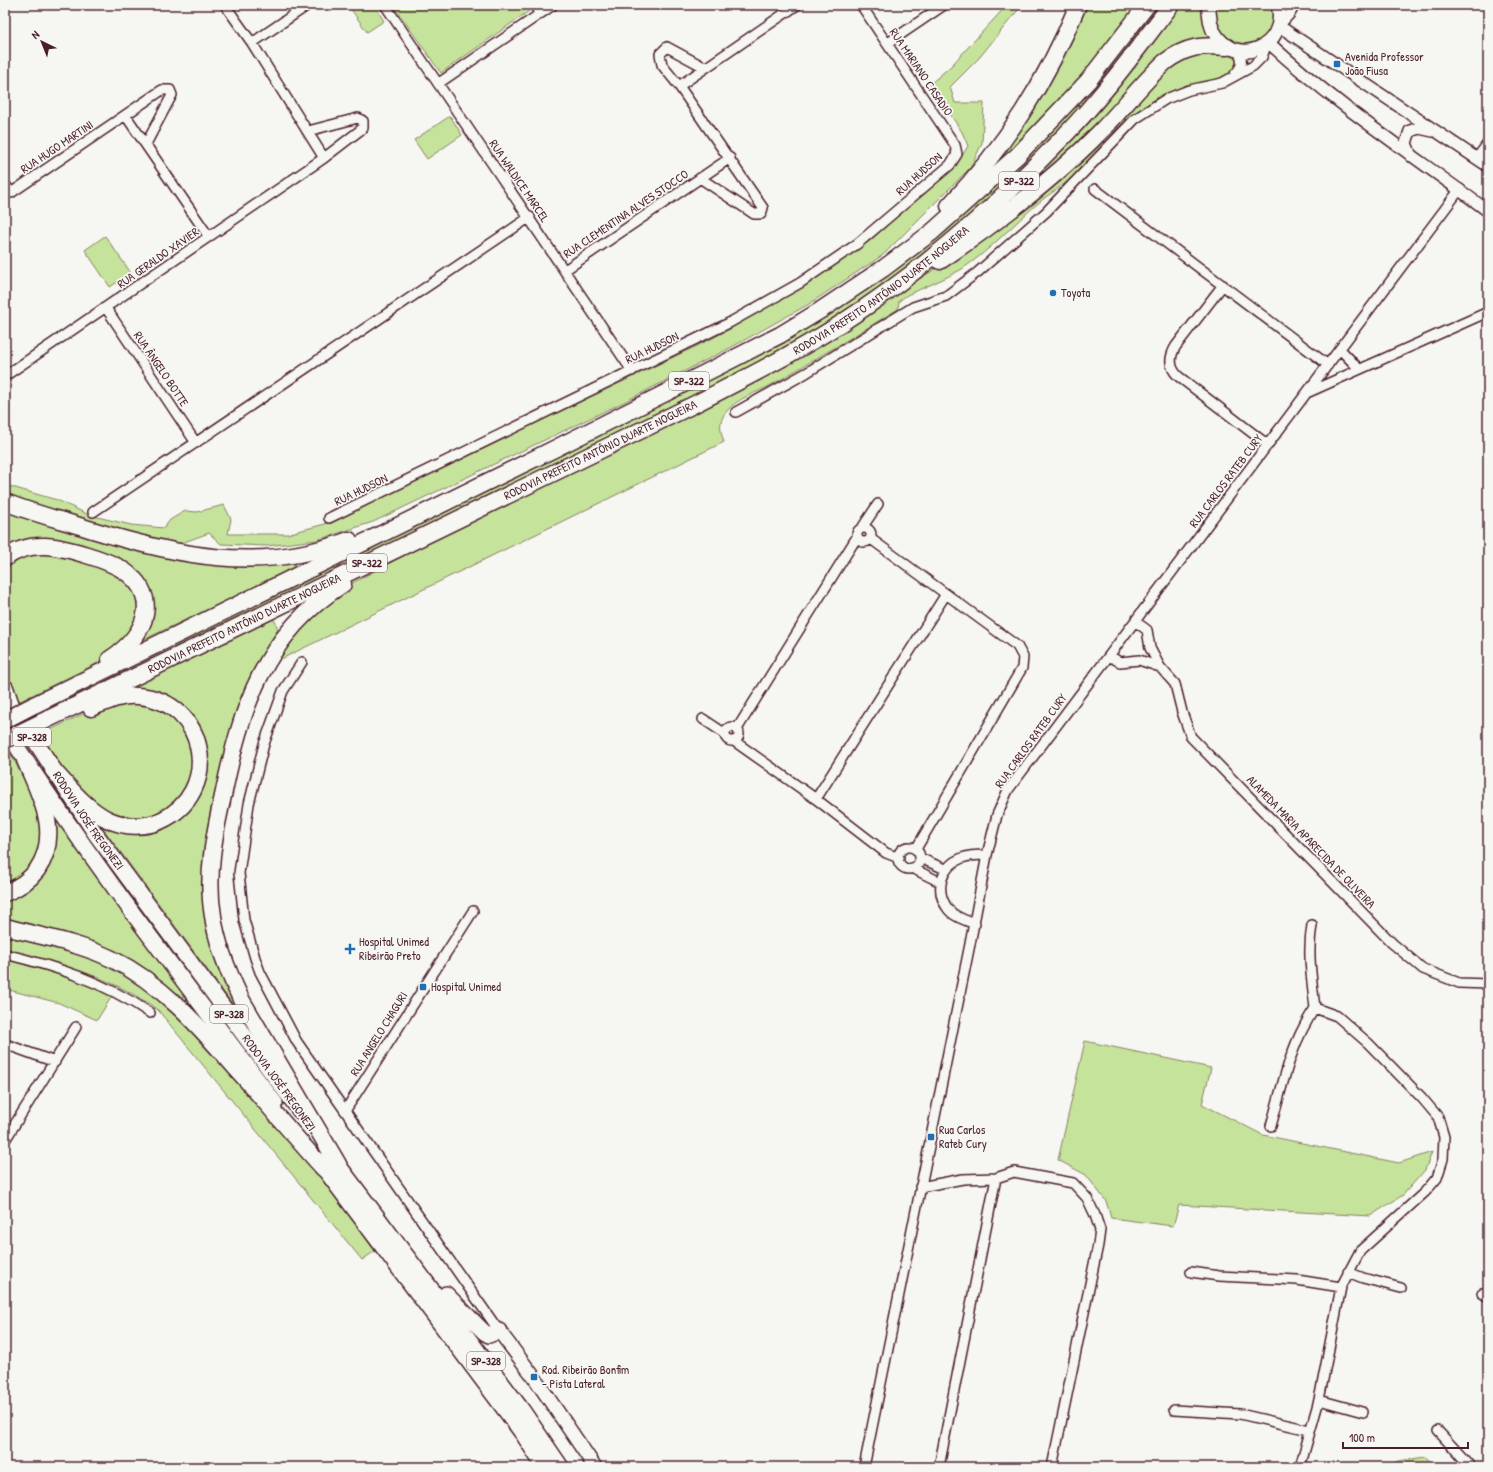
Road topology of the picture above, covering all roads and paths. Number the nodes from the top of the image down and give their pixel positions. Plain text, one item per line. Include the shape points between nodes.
1 (225, 5) edge
2 (308, 5) edge
3 (385, 5) edge
4 (534, 5) edge
5 (553, 5) edge
6 (797, 5) edge
7 (861, 5) edge
8 (944, 5) edge
9 (1078, 5) edge
10 (1147, 5) edge
11 (1171, 5) edge
12 (1208, 5) edge
13 (1278, 5) edge
14 (1295, 5) edge
15 (540, 14) junction
16 (1279, 26) junction
17 (252, 43) junction
18 (888, 43) junction
19 (1267, 44) junction
20 (1233, 48) junction
21 (704, 67) junction
22 (1231, 78) junction
23 (439, 83) junction
24 (679, 86) junction
25 (126, 116) junction
26 (308, 131) junction
27 (1440, 132) junction
28 (1488, 143) edge
29 (146, 144) junction
30 (957, 154) joint
31 (1411, 156) junction
32 (324, 158) junction
33 (730, 158) junction
34 (1477, 158) junction
35 (1488, 166) edge
36 (700, 178) junction
37 (5, 184) edge
38 (1095, 189) dead end
39 (1460, 189) junction
40 (1486, 208) edge
41 (530, 217) junction
42 (209, 237) junction
43 (884, 268) junction
44 (565, 270) junction
45 (1223, 286) junction
46 (106, 308) junction
47 (1488, 312) edge
48 (837, 326) junction
49 (1340, 349) junction
50 (1328, 365) junction
51 (1359, 369) junction
52 (632, 371) junction
53 (5, 376) edge
54 (1307, 393) junction
55 (736, 412) dead end
56 (196, 443) junction
57 (1268, 445) junction
58 (5, 502) edge
59 (878, 504) dead end
60 (439, 505) junction
61 (93, 512) dead end
62 (329, 518) dead end
63 (450, 522) junction
64 (862, 528) junction
65 (857, 537) junction
66 (871, 539) junction
67 (5, 558) edge
68 (946, 594) junction
69 (1136, 622) junction
70 (1150, 648) junction
71 (1109, 656) junction
72 (1139, 660) junction
73 (302, 662) dead end
74 (1160, 667) junction
75 (5, 688) edge
76 (54, 695) junction
77 (8, 699) edge
78 (703, 719) dead end
79 (5, 720) edge
80 (42, 722) junction
81 (5, 728) edge
82 (737, 729) junction
83 (724, 733) junction
84 (5, 740) edge
85 (734, 741) junction
86 (25, 760) junction
87 (53, 770) junction
88 (816, 799) junction
89 (916, 849) junction
90 (987, 855) junction
91 (898, 858) junction
92 (920, 858) junction
93 (912, 868) junction
94 (945, 869) junction
95 (940, 882) junction
96 (5, 894) edge
97 (473, 911) dead end
98 (974, 924) junction
99 (1312, 925) dead end
100 (5, 927) edge
101 (5, 954) edge
102 (1488, 984) edge
103 (1316, 1008) junction
104 (150, 1013) dead end
105 (76, 1027) dead end
106 (5, 1044) edge
107 (55, 1062) junction
108 (345, 1111) junction
109 (1271, 1126) dead end
110 (5, 1140) edge
111 (331, 1166) junction
112 (996, 1178) junction
113 (920, 1187) junction
114 (408, 1257) junction
115 (1191, 1272) dead end
116 (1348, 1272) junction
117 (1341, 1287) junction
118 (1401, 1288) dead end
119 (499, 1331) junction
120 (1319, 1400) junction
121 (1174, 1410) dead end
122 (1363, 1412) dead end
123 (1310, 1430) junction
124 (1438, 1431) dead end
125 (544, 1467) edge
126 (561, 1467) edge
127 (595, 1467) edge
128 (864, 1467) edge
129 (939, 1467) edge
130 (1052, 1467) edge
131 (1300, 1467) edge
132 (1471, 1467) edge

1 - 17 street
2 - 17 street
3 - 23 street, RUA WALDICE MARCEL
4 - 15 street
5 - 15 street
6 - 21 street
7 - 18 street, RUA MARIANO CASADIO
8 - 18 street
9 - 43 highway via 1050,68 1012,130 965,189
10 - 43 highway, RODOVIA PREFEITO ANTÔNIO DUARTE NOGUEIRA / SP-322 via 1088,80 1017,156 932,232
11 - 48 highway, RODOVIA PREFEITO ANTÔNIO DUARTE NOGUEIRA / SP-322 via 1103,91 1066,134 1027,173 934,255
12 - 20 main road via 1211,27 1220,40
13 - 16 main road
14 - 16 street
15 - 23 street
16 - 19 main road
16 - 27 street
17 - 26 street
18 - 30 street, RUA MARIANO CASADIO via 947,131
19 - 20 main road via 1247,51
19 - 22 street via 1262,58
19 - 31 street
20 - 22 street via 1242,63
20 - 48 highway via 1199,46 1177,53 1165,62 1098,134 1034,192 975,238 901,288
21 - 24 street
21 - 24 street, RUA CLEMENTINA ALVES STOCCO via 667,47 660,54 662,65
22 - 55 street via 1212,86 1179,93 1143,112 1046,212 978,272 946,296 913,307 806,373
23 - 41 street, RUA WALDICE MARCEL
24 - 33 street, RUA CLEMENTINA ALVES STOCCO
25 - 29 street
25 - 29 street, RUA HUGO MARTINI via 162,90 170,90 172,95
25 - 37 street, RUA HUGO MARTINI via 11,193
26 - 32 street
26 - 32 street, RUA GERALDO XAVIER via 358,118 363,121 363,128
27 - 31 street via 1419,128 1410,131 1406,143
27 - 34 street
28 - 34 street
29 - 42 street
30 - 52 street, RUA HUDSON via 950,165 857,244 800,283 729,323
31 - 39 street
32 - 42 street, RUA GERALDO XAVIER
33 - 36 street, RUA CLEMENTINA ALVES STOCCO
33 - 36 street, RUA CLEMENTINA ALVES STOCCO via 763,208 761,214 754,214
34 - 35 street
36 - 44 street, RUA CLEMENTINA ALVES STOCCO
38 - 45 street
39 - 40 street
39 - 49 street, RUA CARLOS RATEB CURY
41 - 44 street, RUA WALDICE MARCEL
41 - 56 street
42 - 46 street, RUA GERALDO XAVIER
43 - 60 highway, RODOVIA PREFEITO ANTÔNIO DUARTE NOGUEIRA / SP-322 via 780,335
44 - 52 street, RUA WALDICE MARCEL
45 - 50 street
45 - 57 street via 1176,346 1171,355 1171,365 1178,376
46 - 53 street, RUA GERALDO XAVIER
46 - 56 street, RUA ÂNGELO BOTTE
47 - 51 street
48 - 63 highway, RODOVIA PREFEITO ANTÔNIO DUARTE NOGUEIRA / SP-322 via 693,405
49 - 50 street, RUA CARLOS RATEB CURY
49 - 51 street
50 - 54 street, RUA CARLOS RATEB CURY
51 - 54 street
52 - 62 street, RUA HUDSON
54 - 57 street, RUA CARLOS RATEB CURY
56 - 61 street
57 - 69 street, RUA CARLOS RATEB CURY
58 - 60 highway via 159,549 238,559 270,558 330,547
59 - 64 street
60 - 76 highway, RODOVIA PREFEITO ANTÔNIO DUARTE NOGUEIRA / SP-322
63 - 80 highway, RODOVIA PREFEITO ANTÔNIO DUARTE NOGUEIRA / SP-322
63 - 111 highway via 327,594 279,643 266,663 246,705 217,822 211,891 213,915 223,958 241,999
64 - 65 street via 858,530
64 - 66 street via 867,528 871,532
65 - 66 street via 864,543
65 - 82 street
66 - 68 street
67 - 76 highway via 17,551 39,545 64,548 103,560 119,568 135,581 144,597 144,619 133,641 114,657
68 - 88 street
68 - 89 street via 1017,646 1023,657 1022,668
69 - 70 street, ALAMEDA MARIA APARECIDA DE OLIVEIRA via 1147,630
69 - 71 street, RUA CARLOS RATEB CURY
70 - 72 street
70 - 74 street, ALAMEDA MARIA APARECIDA DE OLIVEIRA
71 - 72 street via 1120,662
71 - 90 street, RUA CARLOS RATEB CURY via 1008,790 997,815
72 - 74 street
73 - 108 street via 283,691 264,744 249,804 238,873 244,920 260,972 297,1042
74 - 102 street, ALAMEDA MARIA APARECIDA DE OLIVEIRA via 1175,684 1191,737 1392,943 1423,969 1459,983
75 - 77 highway
76 - 79 highway, RODOVIA PREFEITO ANTÔNIO DUARTE NOGUEIRA / SP-322, bridge
77 - 87 highway, RODOVIA JOSÉ FREGONEZI / SP-328
78 - 83 street
80 - 84 highway, RODOVIA PREFEITO ANTÔNIO DUARTE NOGUEIRA / SP-322, bridge
80 - 87 highway via 129,696 146,696 166,703 184,717 195,735 200,751 197,782 185,803 164,819 140,826 117,823 99,814 75,794
81 - 86 highway, RODOVIA JOSÉ FREGONEZI / SP-328
82 - 83 street via 733,726
82 - 85 street via 739,736
83 - 85 street via 727,740
85 - 88 street
86 - 96 highway via 46,812 49,840 44,858 32,875 19,887
86 - 111 highway, RODOVIA JOSÉ FREGONEZI / SP-328 via 99,865
87 - 111 highway, RODOVIA JOSÉ FREGONEZI / SP-328
88 - 91 street via 886,853
89 - 91 street via 906,847 900,851
89 - 92 street
90 - 94 street via 964,857
90 - 98 street, RUA CARLOS RATEB CURY
91 - 93 street via 903,866
92 - 93 street via 918,864
92 - 94 street
93 - 95 street
94 - 95 street
95 - 98 street via 942,896 948,909
97 - 108 street, RUA ANGELO CHAGURI
98 - 113 street, RUA CARLOS RATEB CURY
99 - 103 street via 1309,940
100 - 111 highway via 92,951 112,959 148,981 164,993
101 - 104 street via 85,977 111,989
103 - 109 street via 1292,1050
103 - 116 street via 1337,1016 1373,1048 1438,1117 1444,1137 1443,1159 1437,1178 1360,1251
105 - 107 street
106 - 107 street
107 - 110 street
108 - 119 street
111 - 114 highway, RODOVIA JOSÉ FREGONEZI / SP-328
111 - 125 highway, RODOVIA JOSÉ FREGONEZI / SP-328
112 - 113 street via 963,1179
112 - 129 street
112 - 130 street via 1014,1172 1073,1183 1087,1198 1100,1230
113 - 128 street, RUA CARLOS RATEB CURY
114 - 119 highway via 484,1332 489,1335
114 - 126 highway, RODOVIA JOSÉ FREGONEZI / SP-328 via 522,1410
115 - 117 street via 1298,1280
116 - 117 street
116 - 118 street
117 - 120 street
119 - 127 main road via 534,1377
120 - 122 street
120 - 123 street
121 - 123 street via 1240,1414
123 - 131 street
124 - 132 street

